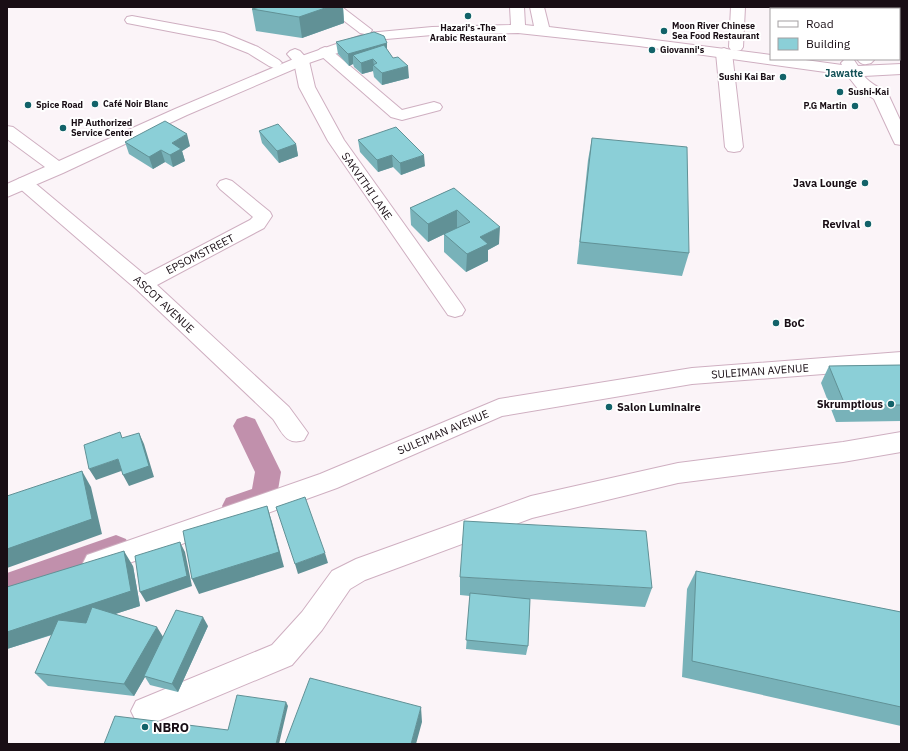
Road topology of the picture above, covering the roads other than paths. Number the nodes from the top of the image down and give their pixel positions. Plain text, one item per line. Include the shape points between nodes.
1 (333, 7) edge
2 (738, 7) edge
3 (517, 19) edge
4 (132, 20) dead end
5 (540, 20) edge
6 (365, 30) junction
7 (730, 50) junction
8 (770, 51) edge
9 (325, 52) junction
10 (770, 54) edge
11 (298, 57) junction
12 (820, 60) edge
13 (892, 60) edge
14 (274, 63) junction
15 (847, 63) edge
16 (871, 63) edge
17 (901, 69) edge
18 (881, 96) junction
19 (434, 107) dead end
20 (7, 131) edge
21 (901, 140) edge
22 (734, 147) dead end
23 (53, 164) junction
24 (13, 183) edge
25 (226, 185) dead end
26 (143, 284) junction
27 (455, 310) dead end
28 (901, 360) edge
29 (296, 433) dead end
30 (901, 442) edge
31 (74, 571) edge
32 (146, 711) dead end

1 - 6 street
2 - 7 street
3 - 5 street
3 - 6 street via 431,22
3 - 9 street via 373,36
4 - 14 street via 219,36
5 - 7 street
6 - 11 street via 329,41
7 - 8 street
7 - 10 street
7 - 22 street
9 - 11 street
9 - 19 street via 397,114
11 - 14 street
11 - 23 street via 181,112
11 - 27 street, SAKVITHI LANE via 307,87 336,142
12 - 15 street
13 - 16 street
14 - 23 street via 173,105
15 - 16 street
15 - 18 street via 864,86
16 - 17 street
16 - 18 street via 886,86
18 - 21 street
20 - 23 street
23 - 24 street
24 - 26 street, ASCOT AVENUE
25 - 26 street, EPSOMSTREET via 263,216 257,224
26 - 29 street, ASCOT AVENUE via 281,413
28 - 31 street, SULEIMAN AVENUE via 692,376 498,408 328,481
30 - 32 street via 678,473 531,507 356,571 341,580 312,621 282,655

